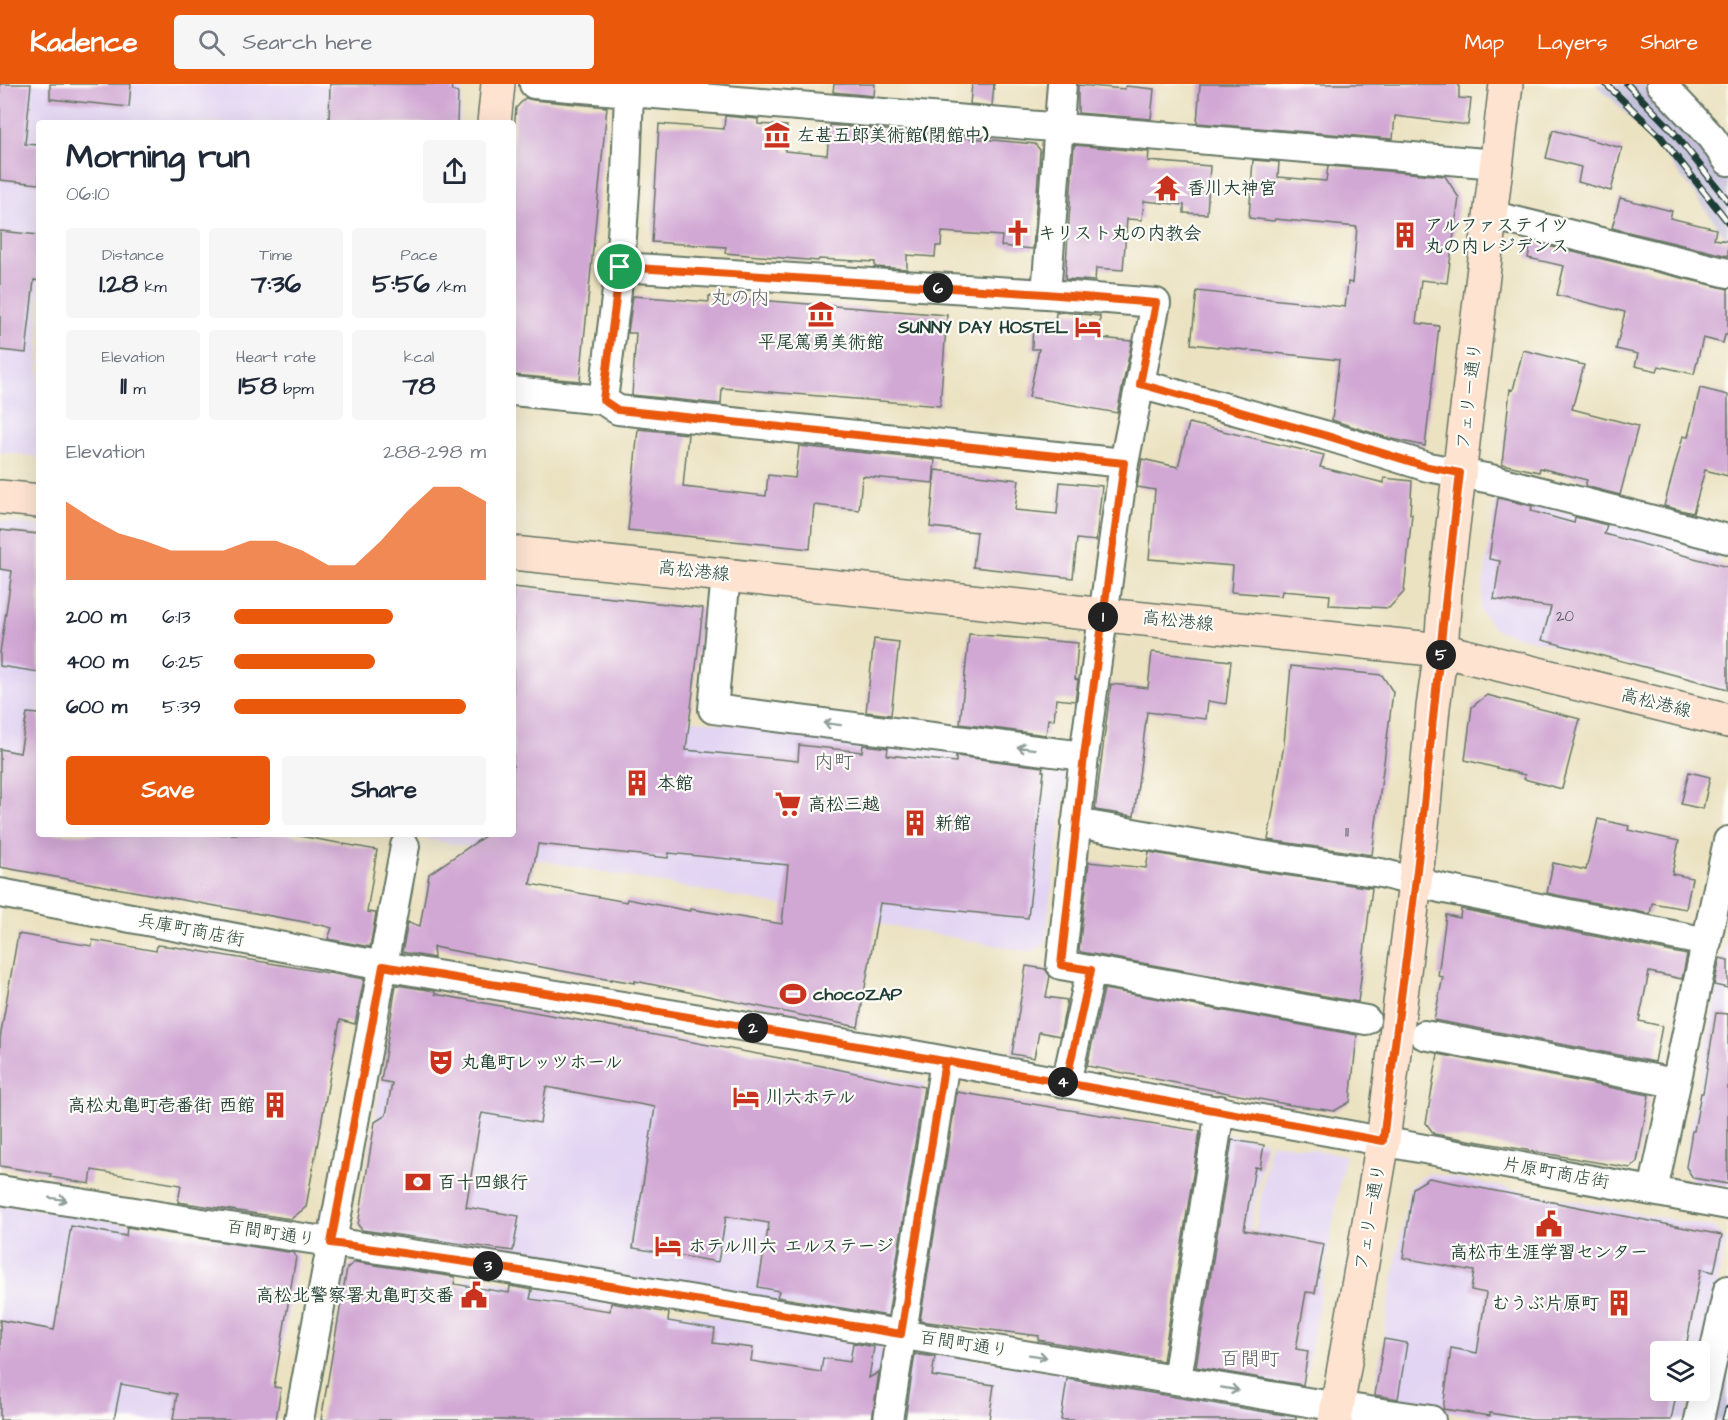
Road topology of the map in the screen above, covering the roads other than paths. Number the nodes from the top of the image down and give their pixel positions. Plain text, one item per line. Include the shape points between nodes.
1 (498, 84) edge
2 (534, 84) edge
3 (1062, 84) edge
4 (1506, 84) edge
5 (1661, 84) edge
6 (633, 90) edge
7 (494, 120) edge
8 (1058, 128) junction
9 (1728, 161) edge
10 (1497, 164) junction
11 (1491, 215) junction
12 (620, 267) junction
13 (1728, 273) edge
14 (1046, 294) junction
15 (1140, 384) junction
16 (516, 391) edge
17 (603, 400) junction
18 (1124, 463) junction
19 (1460, 473) junction
20 (0, 497) edge
21 (36, 501) edge
22 (1728, 539) edge
23 (516, 553) edge
24 (726, 575) junction
25 (1103, 613) junction
26 (1441, 650) junction
27 (1728, 721) edge
28 (1084, 756) junction
29 (1076, 824) junction
30 (1728, 841) edge
31 (405, 846) dead end
32 (1415, 880) junction
33 (0, 893) edge
34 (1707, 942) junction
35 (383, 966) junction
36 (1091, 970) junction
37 (1366, 1020) dead end
38 (1424, 1035) dead end
39 (945, 1061) junction
40 (1066, 1083) junction
41 (1675, 1083) junction
42 (1220, 1110) junction
43 (1369, 1138) junction
44 (0, 1190) edge
45 (1653, 1191) junction
46 (1728, 1205) edge
47 (331, 1243) junction
48 (1728, 1290) edge
49 (901, 1334) junction
50 (1177, 1379) junction
51 (1336, 1413) edge
52 (299, 1420) edge
53 (888, 1420) edge
54 (1431, 1420) edge
55 (1699, 1420) edge

1 - 7 street
2 - 6 street
3 - 8 street
4 - 10 street, フェリー通り
5 - 9 street
6 - 8 street
6 - 12 street
8 - 10 street
8 - 14 street
10 - 11 street, フェリー通り
11 - 13 street
11 - 19 street, フェリー通り
12 - 14 street
12 - 17 street
14 - 15 street via 1156,303
15 - 18 street
15 - 19 street
16 - 17 street
17 - 18 street via 618,410
18 - 25 street
19 - 22 street
19 - 26 street, フェリー通り
20 - 21 street
23 - 24 street, 高松港線
24 - 25 street, 高松港線
28 -> 24 street via 713,709
25 - 26 street, 高松港線
25 - 28 street
26 - 27 street, 高松港線
26 - 32 street, フェリー通り
28 - 29 street
29 - 32 street
29 - 36 street via 1061,965
30 - 34 street
31 - 35 street
32 - 34 street
32 - 43 street, フェリー通り
33 - 35 street, 兵庫町商店街
34 - 41 street
35 - 39 street, 片原町商店街
35 - 47 street
36 - 37 street
36 - 40 street
38 - 41 street
39 - 40 street, 片原町商店街
39 - 49 street
40 - 42 street, 片原町商店街
41 - 45 street
42 - 43 street, 片原町商店街
42 - 50 street
43 - 45 street, 片原町商店街
43 - 51 street, フェリー通り
44 -> 47 street, 百間町通り
45 - 46 street, 片原町商店街
47 - 49 street, 百間町通り
47 - 52 street
48 - 55 street
49 -> 50 street, 百間町通り
49 - 53 street
50 -> 51 street, 百間町通り
51 - 54 street, 百間町通り

